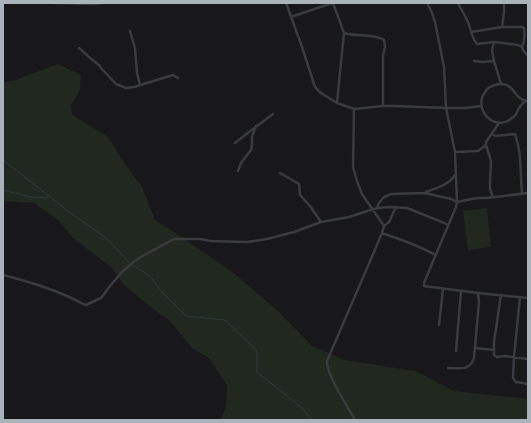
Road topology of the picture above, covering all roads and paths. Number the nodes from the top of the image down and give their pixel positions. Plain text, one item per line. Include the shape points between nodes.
1 (55, 3) edge
2 (103, 3) edge
3 (286, 3) edge
4 (333, 3) edge
5 (427, 3) edge
6 (458, 3) edge
7 (504, 3) edge
8 (291, 17) junction
9 (502, 27) junction
10 (130, 31) dead end
11 (471, 32) junction
12 (344, 33) junction
13 (494, 42) junction
14 (485, 43) junction
15 (522, 47) junction
16 (79, 48) dead end
17 (492, 50) junction
18 (528, 56) edge
19 (474, 61) dead end
20 (494, 61) junction
21 (178, 78) dead end
22 (501, 84) junction
23 (140, 85) junction
24 (527, 101) edge
25 (337, 103) junction
26 (382, 106) junction
27 (481, 106) junction
28 (446, 108) junction
29 (354, 109) junction
30 (273, 114) dead end
31 (500, 123) junction
32 (256, 126) junction
33 (492, 134) junction
34 (235, 143) dead end
35 (486, 145) junction
36 (455, 152) junction
37 (238, 171) dead end
38 (280, 173) dead end
39 (456, 175) junction
40 (425, 193) junction
41 (522, 193) junction
42 (528, 193) edge
43 (493, 197) junction
44 (458, 202) junction
45 (396, 207) junction
46 (377, 208) junction
47 (373, 210) junction
48 (321, 222) junction
49 (384, 226) junction
50 (448, 226) junction
51 (382, 233) junction
52 (436, 255) junction
53 (3, 275) edge
54 (443, 289) junction
55 (461, 291) junction
56 (478, 293) junction
57 (501, 295) junction
58 (520, 297) junction
59 (528, 298) edge
60 (439, 324) dead end
61 (475, 348) junction
62 (494, 350) junction
63 (456, 351) dead end
64 (514, 357) junction
65 (528, 359) edge
66 (448, 368) dead end
67 (528, 384) edge
68 (355, 420) edge

1 - 2 street
3 - 8 street
4 - 8 street
4 - 12 street
5 - 28 street via 435,22 444,67
6 - 11 street
7 - 9 street
8 - 25 street via 315,87
9 - 11 street
9 - 15 street via 524,28 525,42
10 - 23 street
11 - 14 street via 477,44
12 - 25 street
12 - 26 street via 379,37 384,40
13 - 14 street
13 - 15 street
13 - 17 street
14 - 17 street
15 - 18 street
16 - 23 street via 116,84 126,88
17 - 20 street
19 - 20 street
20 - 22 street
21 - 23 street via 173,76
22 - 24 street via 515,91 520,100
22 - 27 street via 488,88 481,100
24 - 31 street via 513,118
25 - 29 street
26 - 28 street
26 - 29 street
27 - 28 street
27 - 31 street via 489,119
28 - 36 street
29 - 47 street via 353,167 362,194
30 - 32 street
31 - 33 street
32 - 34 street
32 - 37 street via 251,150
33 - 35 street
33 - 41 street via 515,134
35 - 36 street via 478,151
35 - 43 street via 492,161 490,189
36 - 39 street
38 - 48 street via 300,184 300,195
39 - 40 street via 446,184
39 - 44 street
40 - 44 street
40 - 46 street via 391,194 384,197
41 - 42 street
41 - 43 street
43 - 44 street
44 - 50 street
45 - 46 street
45 - 49 street via 389,222
45 - 50 street via 407,208
46 - 47 street
47 - 48 street
47 - 49 street
48 - 53 street via 294,232 247,242 174,239 139,258 122,272 102,298 86,304 50,289
49 - 51 street
50 - 52 street
51 - 52 street
51 - 68 street via 326,366
52 - 54 street via 424,286
54 - 55 street
54 - 60 street
55 - 56 street
55 - 63 street
56 - 57 street
56 - 61 street
57 - 58 street
57 - 62 street
58 - 59 street
58 - 64 street
61 - 62 street
61 - 66 street via 474,358 469,367
62 - 64 street via 497,357
64 - 65 street
64 - 67 street via 513,378 516,382

